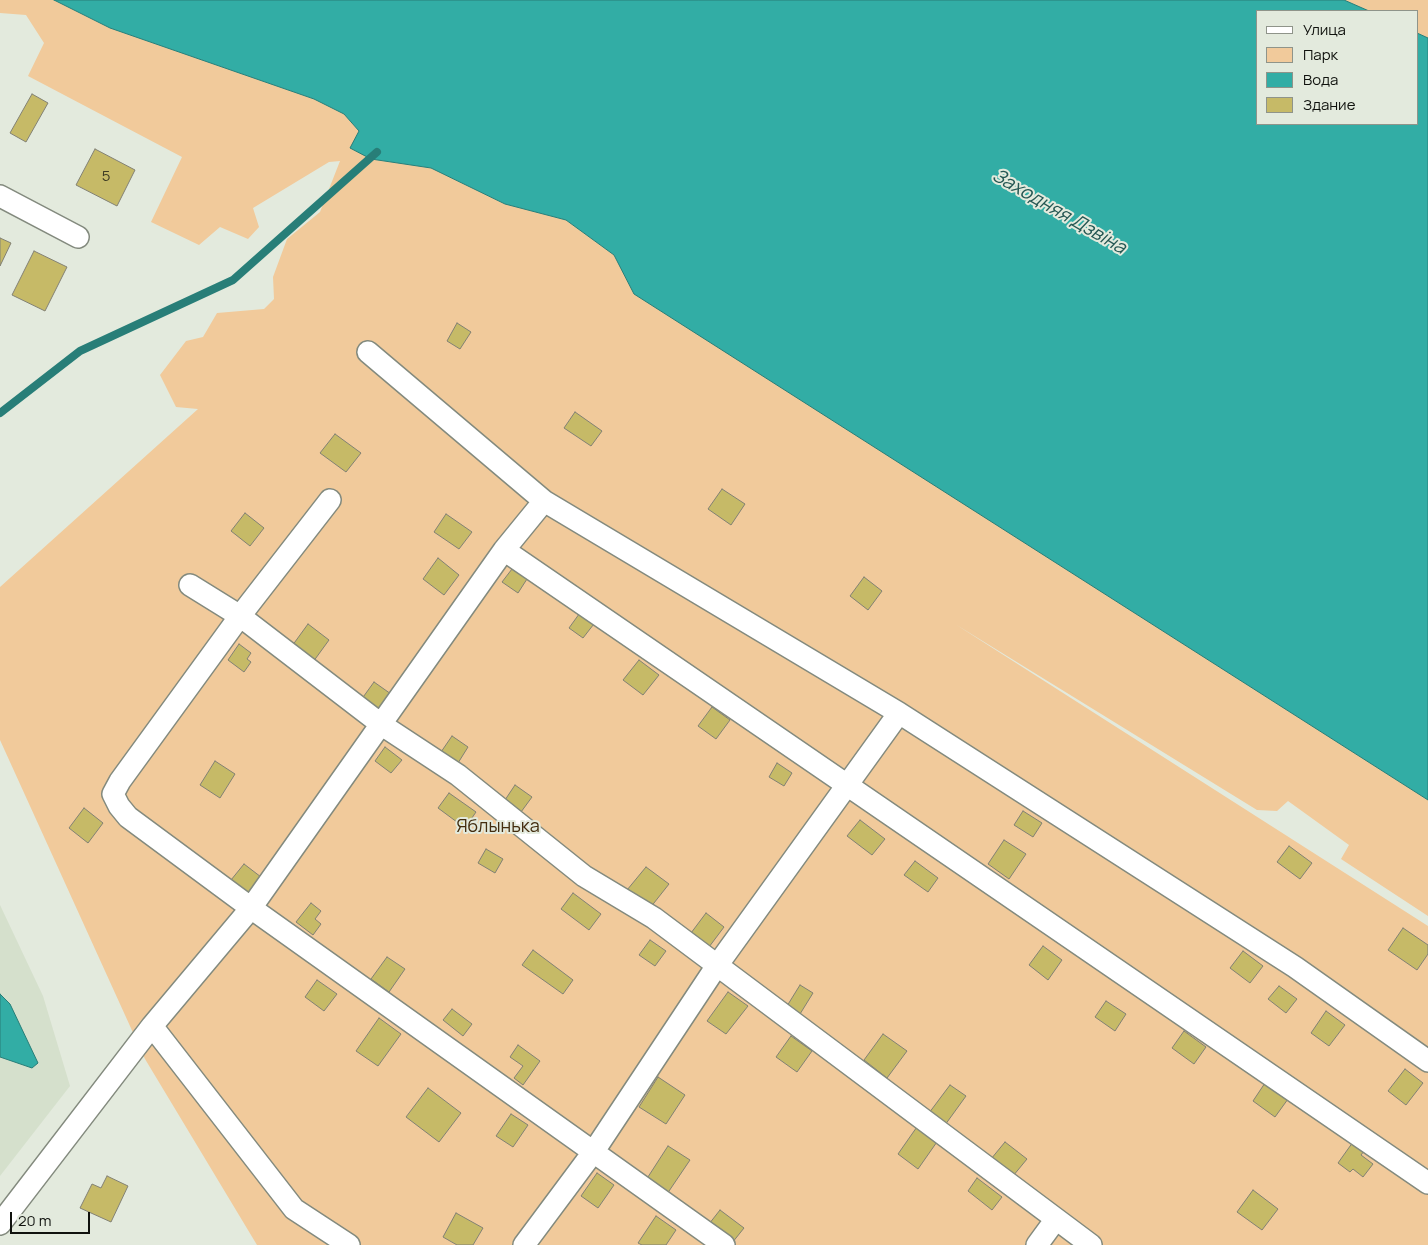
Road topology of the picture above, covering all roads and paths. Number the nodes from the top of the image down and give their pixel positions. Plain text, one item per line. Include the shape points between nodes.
1 (0, 196) edge
2 (78, 237) dead end
3 (368, 352) dead end
4 (330, 500) dead end
5 (544, 501) junction
6 (504, 550) junction
7 (190, 584) dead end
8 (240, 616) junction
9 (898, 713) junction
10 (382, 725) junction
11 (846, 786) junction
12 (251, 908) junction
13 (716, 967) junction
14 (152, 1026) junction
15 (1428, 1061) edge
16 (594, 1151) junction
17 (1428, 1183) edge
18 (1056, 1219) junction
19 (0, 1224) edge
20 (349, 1245) edge
21 (524, 1245) edge
22 (724, 1245) edge
23 (1037, 1245) edge
24 (1091, 1245) edge

1 - 2 street
3 - 5 street
4 - 8 street
5 - 6 street
5 - 9 street
6 - 10 street
6 - 11 street
7 - 8 street
8 - 10 street
8 - 12 street via 120,781 114,794 128,817
9 - 11 street
9 - 15 street via 1295,967
10 - 12 street
10 - 13 street via 458,775 584,876 654,918
11 - 13 street
11 - 17 street
12 - 14 street
12 - 16 street
13 - 16 street
13 - 18 street
14 - 19 street
14 - 20 street via 294,1209
16 - 21 street
16 - 22 street
18 - 23 street
18 - 24 street

